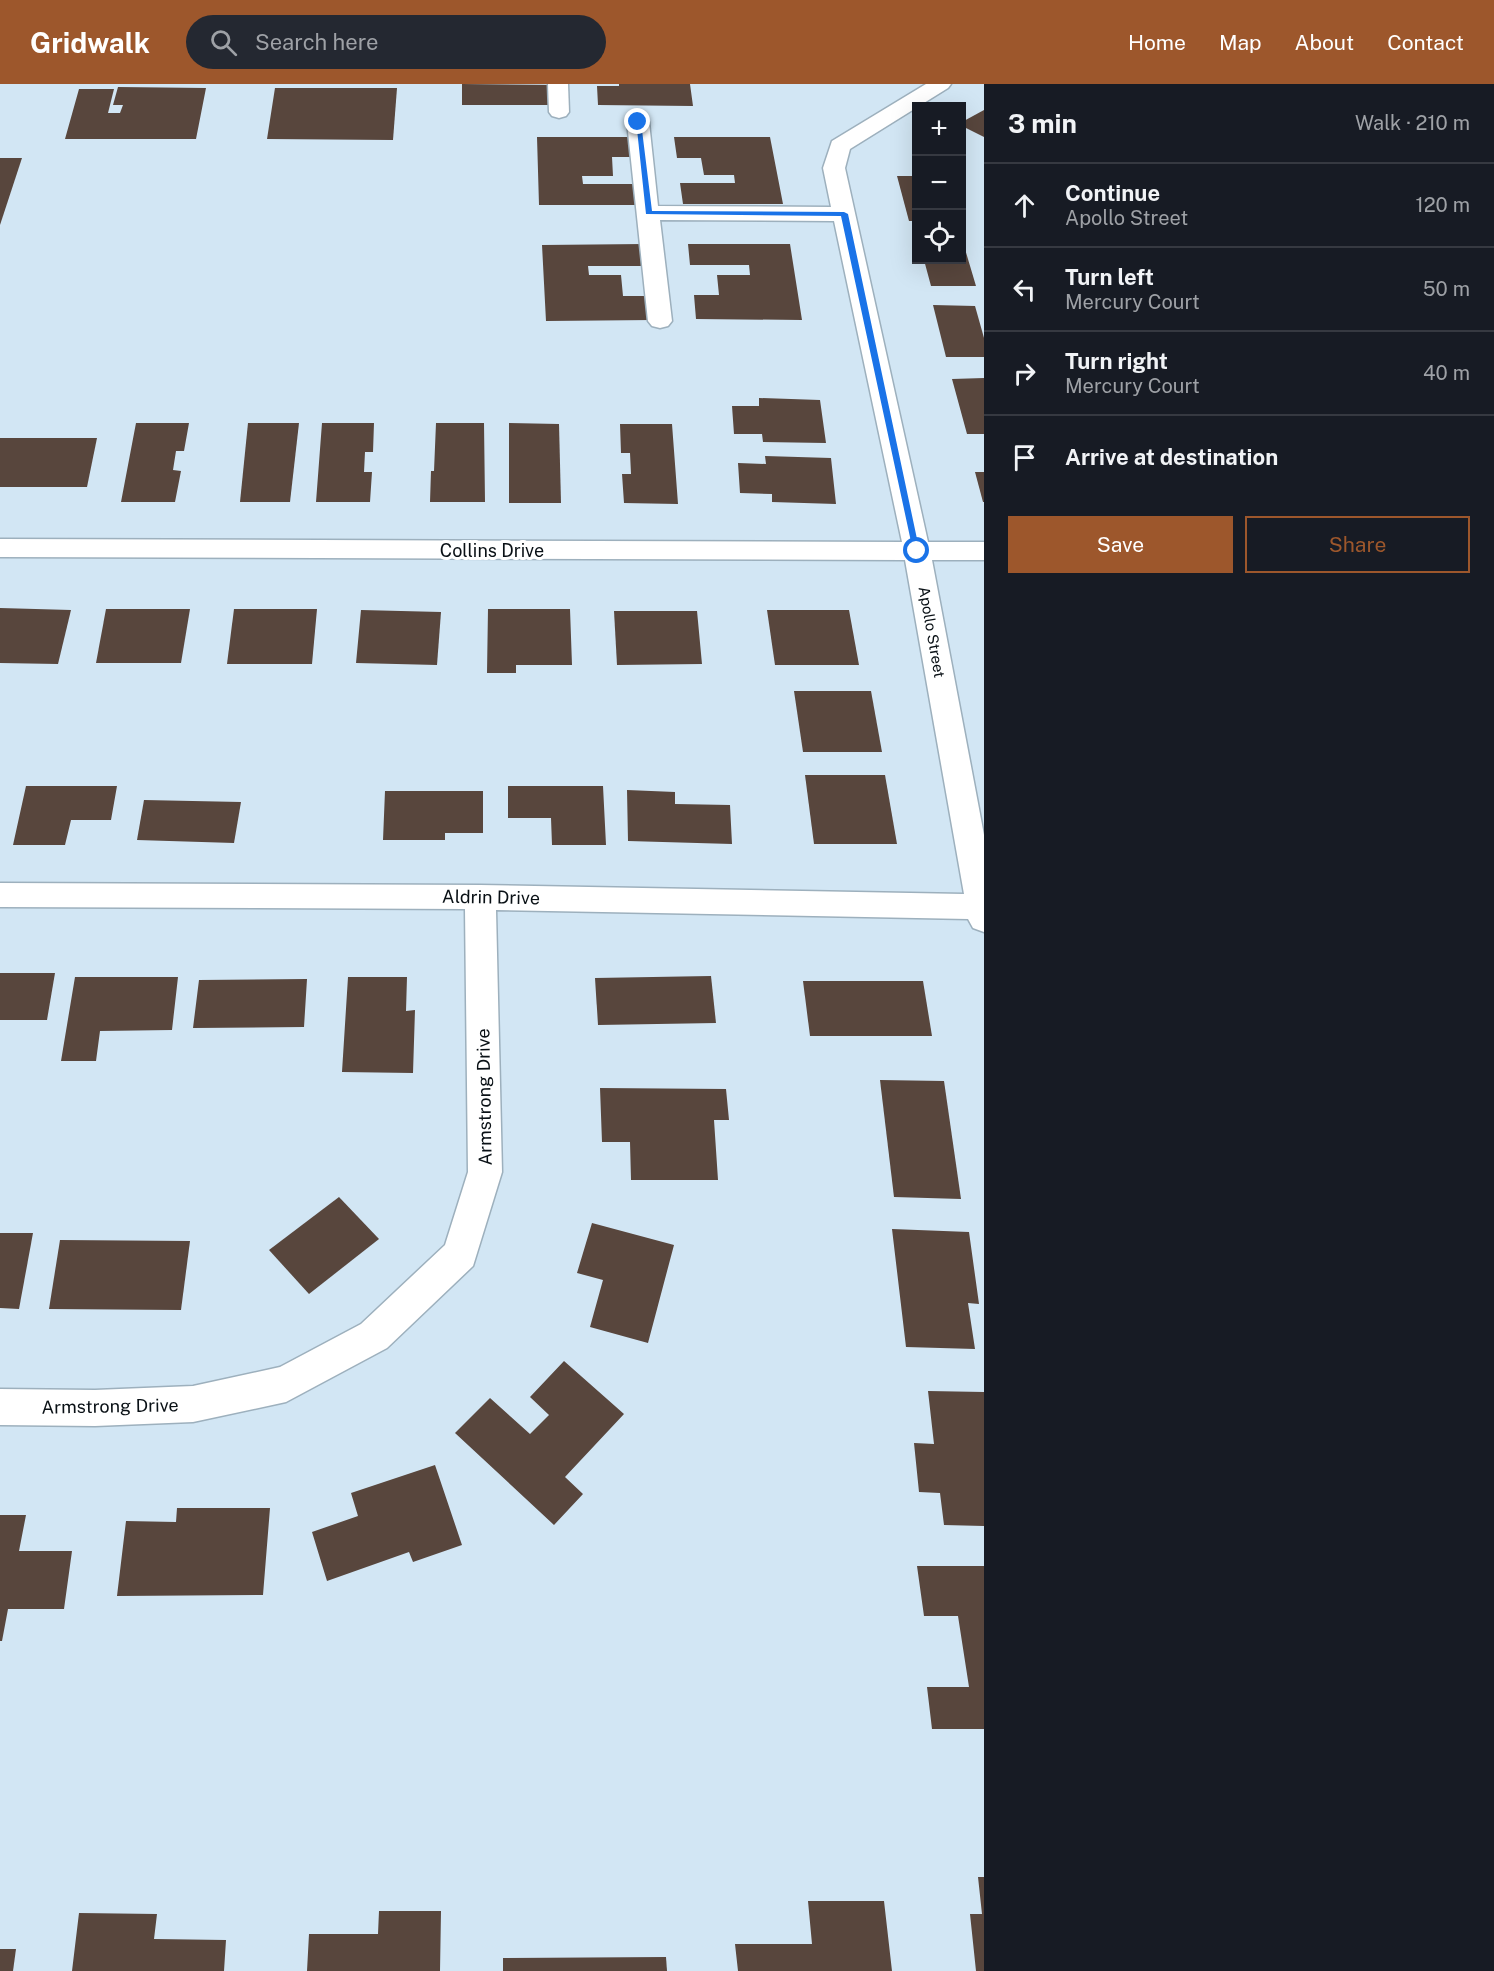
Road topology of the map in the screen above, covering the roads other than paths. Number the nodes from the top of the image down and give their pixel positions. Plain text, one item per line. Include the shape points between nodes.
1 (558, 84) edge
2 (941, 84) edge
3 (559, 112) dead end
4 (638, 122) dead end
5 (648, 213) junction
6 (844, 214) junction
7 (660, 321) dead end
8 (0, 548) edge
9 (917, 551) junction
10 (984, 551) edge
11 (0, 895) edge
12 (480, 897) junction
13 (983, 913) edge
14 (0, 1407) edge

1 - 3 street
2 - 6 street, Apollo Street via 840,146 834,168
4 - 5 street
5 - 6 street
5 - 7 street
6 - 9 street, Apollo Street
8 - 9 street, Collins Drive
9 - 10 street, Collins Drive
9 - 13 street, Apollo Street
11 - 12 street, Aldrin Drive
12 - 13 street, Aldrin Drive
12 - 14 street, Armstrong Drive via 486,1172 460,1254 374,1336 286,1384 193,1404

